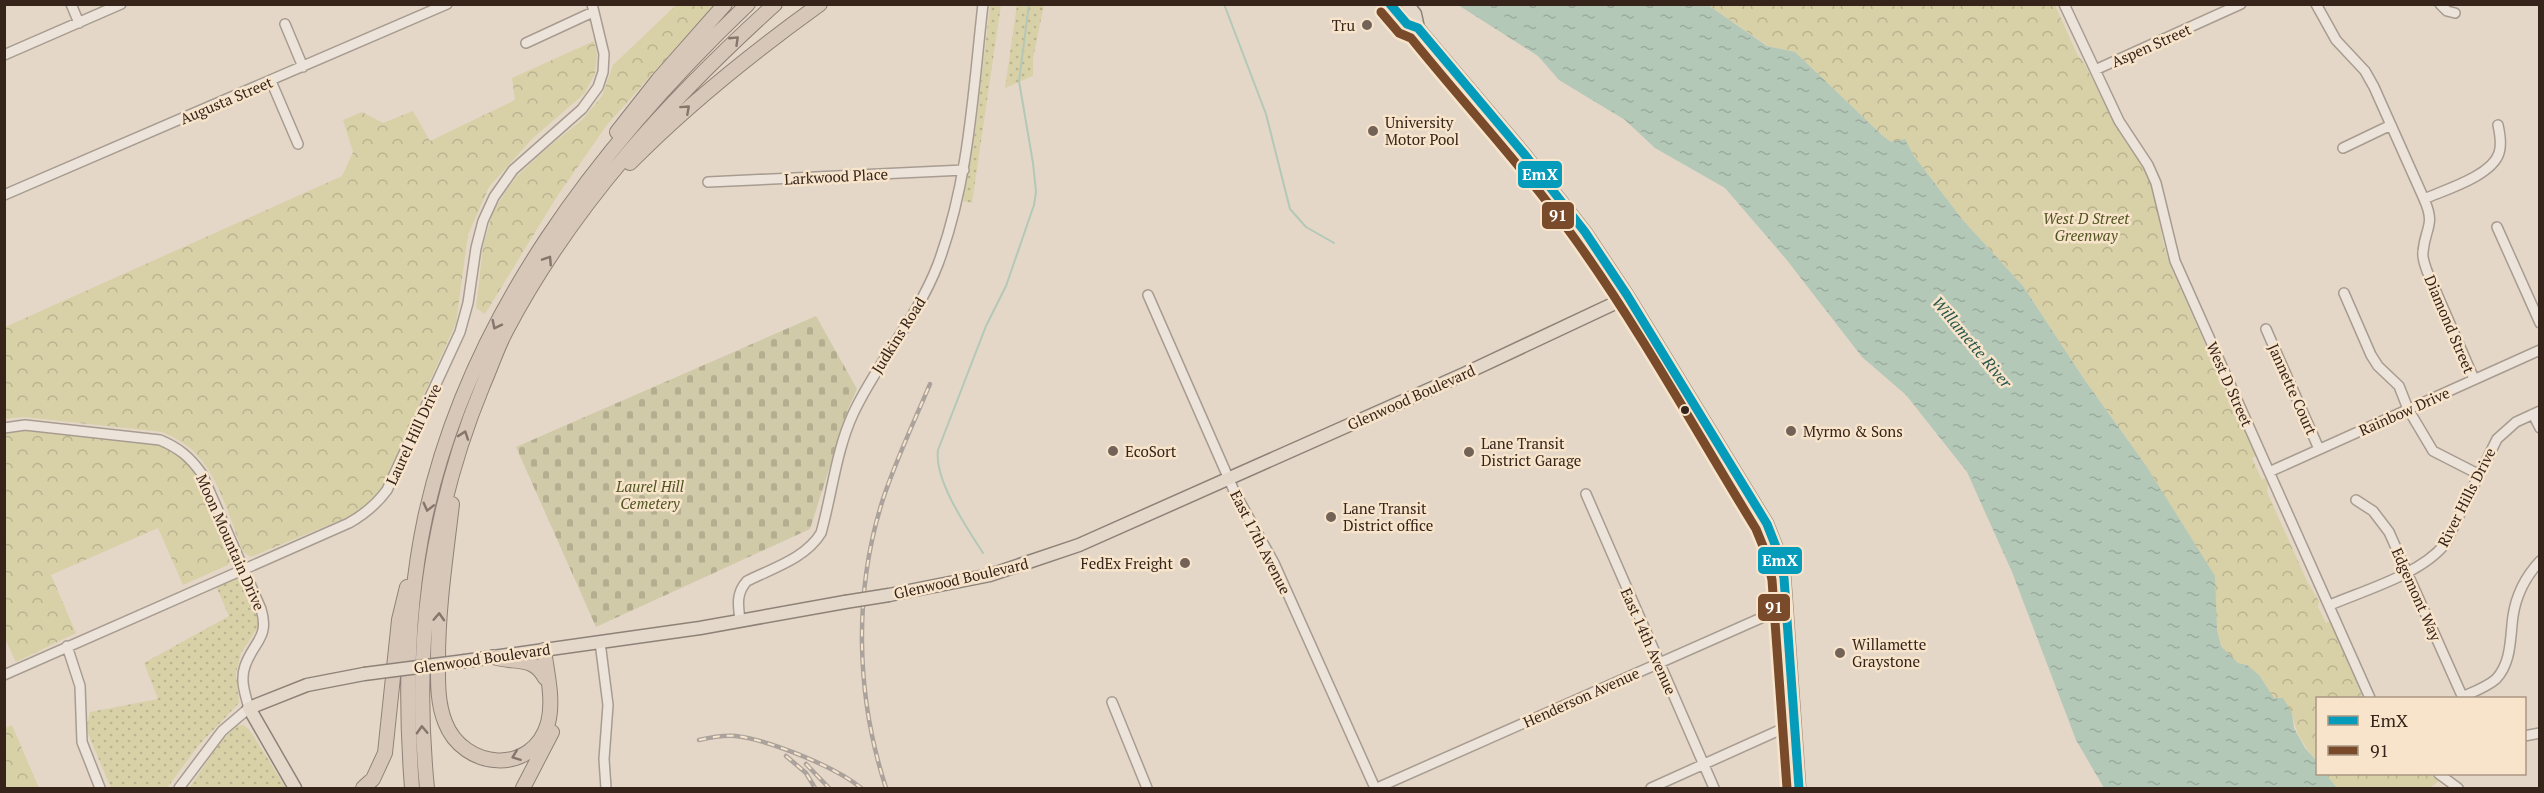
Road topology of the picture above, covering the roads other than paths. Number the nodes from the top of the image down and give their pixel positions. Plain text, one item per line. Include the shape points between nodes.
1 (71, 4) edge
2 (121, 4) edge
3 (447, 4) edge
4 (726, 4) edge
5 (748, 4) edge
6 (775, 4) edge
7 (820, 4) edge
8 (984, 4) edge
9 (1390, 4) edge
10 (1407, 4) edge
11 (2064, 4) edge
12 (2241, 4) edge
13 (2316, 4) edge
14 (2440, 4) edge
15 (593, 8) edge
16 (2455, 13) dead end
17 (79, 23) junction
18 (285, 24) dead end
19 (1418, 28) junction
20 (526, 43) dead end
21 (4, 55) edge
22 (303, 67) junction
23 (2095, 70) junction
24 (271, 81) junction
25 (2391, 125) junction
26 (2498, 125) dead end
27 (298, 144) dead end
28 (2343, 148) dead end
29 (596, 170) junction
30 (964, 170) junction
31 (708, 182) dead end
32 (597, 192) junction
33 (4, 195) edge
34 (2424, 199) junction
35 (2497, 227) dead end
36 (2344, 293) dead end
37 (1148, 295) dead end
38 (1627, 295) junction
39 (2540, 323) edge
40 (2266, 329) dead end
41 (2540, 350) edge
42 (2474, 379) junction
43 (2408, 409) junction
44 (2536, 413) edge
45 (4, 428) edge
46 (2540, 428) edge
47 (2319, 449) junction
48 (457, 457) junction
49 (2269, 472) junction
50 (2478, 474) junction
51 (1229, 478) junction
52 (1586, 494) dead end
53 (2356, 500) dead end
54 (2540, 561) edge
55 (417, 566) junction
56 (243, 568) junction
57 (2406, 572) junction
58 (2330, 605) junction
59 (1786, 607) junction
60 (740, 620) junction
61 (600, 642) junction
62 (67, 646) junction
63 (548, 650) junction
64 (493, 657) junction
65 (1658, 663) junction
66 (4, 675) edge
67 (548, 684) junction
68 (2369, 697) edge
69 (2463, 697) edge
70 (2465, 697) edge
71 (1112, 702) dead end
72 (249, 708) junction
73 (1793, 724) junction
74 (1703, 765) junction
75 (2440, 775) edge
76 (100, 789) edge
77 (180, 789) edge
78 (295, 789) edge
79 (363, 789) edge
80 (412, 789) edge
81 (427, 789) edge
82 (523, 789) edge
83 (606, 789) edge
84 (1147, 789) edge
85 (1376, 789) edge
86 (1651, 789) edge
87 (1714, 789) edge
88 (1799, 789) edge
89 (2458, 789) edge

1 - 17 street
2 - 17 street
3 - 22 street, Augusta Street
4 - 29 highway via 609,141
5 - 29 highway via 666,87
32 -> 6 highway via 679,97
32 -> 7 highway via 700,96
8 - 30 street, Judkins Road
9 - 19 main road via 1407,24
10 - 19 main road via 1415,14
11 - 23 street, West D Street
12 - 23 street, Aspen Street
13 - 25 street, Diamond Street via 2336,40 2365,71
14 - 16 street
15 - 20 street
15 - 56 street, Laurel Hill Drive via 604,54 597,87 582,109 513,170 494,197 476,248 460,332 387,490 364,514
17 - 21 street
18 - 22 street
19 - 38 main road via 1555,191
22 - 24 street, Augusta Street
23 - 49 street, West D Street via 2119,121 2156,183 2175,261
24 - 27 street
24 - 33 street, Augusta Street
25 - 28 street
25 - 34 street, Diamond Street
26 - 34 street via 2499,155 2492,165
29 -> 55 highway via 520,279 471,378 437,472
30 - 31 street, Larkwood Place
30 - 60 street, Judkins Road via 951,222 929,282 851,417 820,533 806,551 740,588
48 -> 32 highway via 505,333 561,240
34 - 42 street, Diamond Street via 2430,212 2422,254 2427,272
35 - 39 street
36 - 43 street via 2371,355 2399,386
37 - 51 street, East 17th Avenue
38 - 51 main road, Glenwood Boulevard via 1464,374
38 - 59 main road via 1767,524 1780,558
40 - 47 street, Jannette Court
41 - 42 street, Rainbow Drive
42 - 43 street, Rainbow Drive
43 - 47 street, Rainbow Drive
43 - 50 street via 2433,451
44 - 46 street, River Hills Drive
44 - 50 street, River Hills Drive via 2516,422 2497,439
45 - 56 street, Moon Mountain Drive via 25,425 146,437 178,448 202,474
47 - 49 street, Rainbow Drive
67 -> 48 highway via 548,723 542,737 520,756 498,761 474,755 461,747 445,722 438,683 438,613
81 -> 48 highway via 421,705 425,613 434,548
49 - 58 street, West D Street
50 - 57 street, River Hills Drive via 2445,544 2436,555
51 - 60 main road, Glenwood Boulevard, bridge via 1079,545 990,575
51 - 85 street, East 17th Avenue via 1274,562
52 - 65 street, East 14th Avenue
53 - 57 street, Edgemont Way via 2382,521
54 - 70 street via 2519,595 2504,667 2495,679
55 - 79 highway via 399,620 385,753
55 - 80 highway via 407,679
56 - 62 street, Laurel Hill Drive
56 - 72 street, Moon Mountain Drive via 264,619 261,640 245,665 243,678
57 - 58 street, River Hills Drive
57 - 69 street, Edgemont Way
58 - 68 street, West D Street
59 - 65 street, Henderson Avenue
59 - 73 main road
60 - 61 main road, Glenwood Boulevard
61 - 63 main road, Glenwood Boulevard
61 - 83 street via 609,705 604,759
62 - 66 street, Laurel Hill Drive
62 - 76 street via 80,686 82,742
63 - 64 main road, Glenwood Boulevard
63 - 67 highway
63 - 82 highway via 557,687 556,723
64 - 67 highway via 531,662 541,670
64 - 72 main road, Glenwood Boulevard, bridge via 301,686
65 - 74 street, East 14th Avenue
65 - 85 street, Henderson Avenue
71 - 84 street
72 - 77 street via 222,730
72 - 78 main road
73 - 74 street
73 - 88 main road
74 - 86 street
74 - 87 street, East 14th Avenue
75 - 89 street

